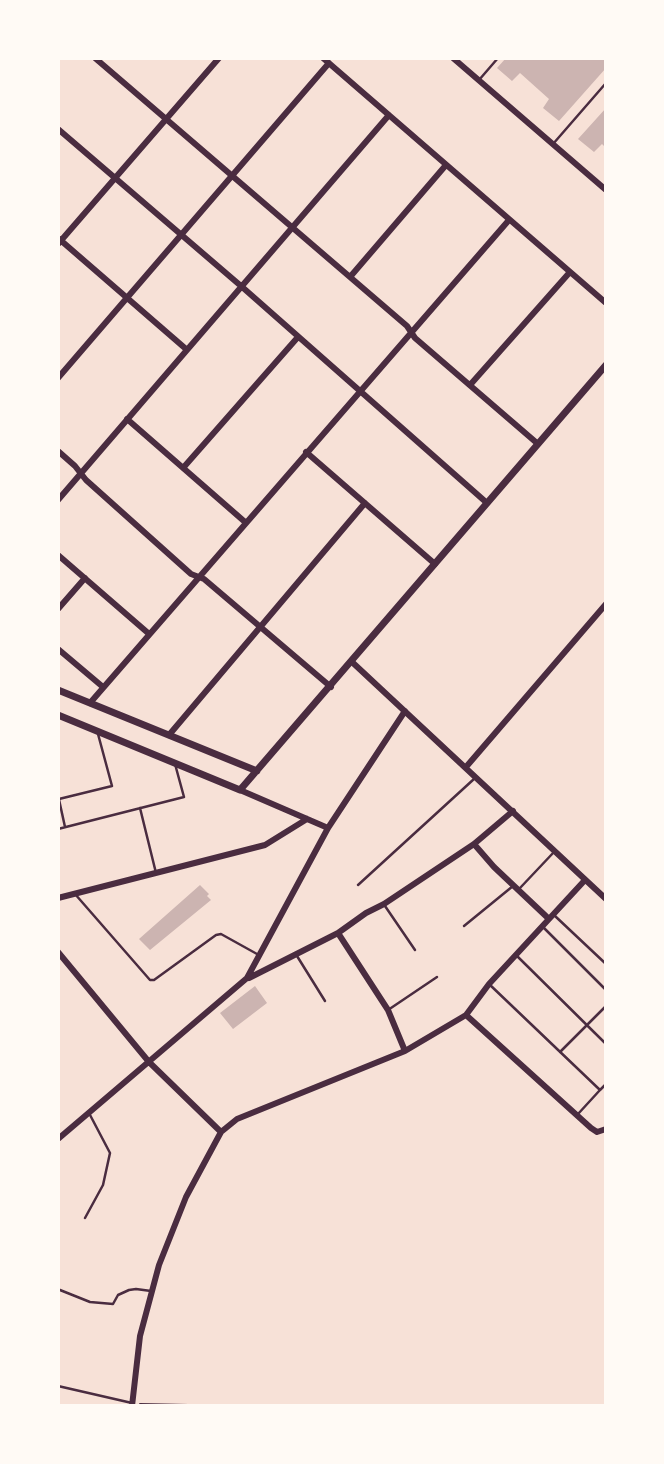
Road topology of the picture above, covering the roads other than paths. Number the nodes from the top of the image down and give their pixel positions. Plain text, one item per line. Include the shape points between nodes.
1 (95, 58) edge
2 (205, 58) edge
3 (219, 58) edge
4 (453, 58) edge
5 (498, 58) edge
6 (326, 60) edge
7 (213, 65) junction
8 (479, 80) junction
9 (606, 83) edge
10 (389, 115) junction
11 (166, 118) junction
12 (58, 129) edge
13 (553, 144) junction
14 (446, 165) junction
15 (233, 176) junction
16 (115, 177) junction
17 (606, 190) edge
18 (509, 220) junction
19 (293, 227) junction
20 (181, 235) junction
21 (59, 241) edge
22 (569, 272) junction
23 (350, 277) junction
24 (241, 286) junction
25 (127, 298) junction
26 (606, 303) edge
27 (411, 332) junction
28 (298, 337) junction
29 (186, 349) junction
30 (606, 365) edge
31 (58, 378) edge
32 (470, 385) junction
33 (359, 391) junction
34 (127, 419) junction
35 (538, 444) junction
36 (58, 451) edge
37 (306, 452) junction
38 (183, 468) junction
39 (80, 473) junction
40 (58, 500) edge
41 (365, 503) junction
42 (487, 503) junction
43 (245, 522) junction
44 (58, 555) edge
45 (435, 564) junction
46 (198, 576) junction
47 (85, 578) junction
48 (606, 604) edge
49 (58, 609) edge
50 (260, 626) junction
51 (148, 633) junction
52 (58, 649) edge
53 (352, 662) junction
54 (103, 687) junction
55 (331, 687) junction
56 (58, 690) edge
57 (90, 703) junction
58 (405, 711) junction
59 (58, 715) edge
60 (98, 731) junction
61 (169, 735) junction
62 (174, 762) junction
63 (466, 767) junction
64 (257, 771) junction
65 (477, 777) junction
66 (240, 790) junction
67 (58, 797) edge
68 (139, 808) junction
69 (513, 811) junction
70 (307, 819) junction
71 (65, 827) junction
72 (328, 828) junction
73 (58, 829) edge
74 (474, 844) junction
75 (555, 851) junction
76 (157, 873) junction
77 (585, 880) junction
78 (358, 885) dead end
79 (515, 888) junction
80 (74, 893) junction
81 (58, 898) edge
82 (606, 899) edge
83 (384, 904) junction
84 (551, 917) junction
85 (464, 926) dead end
86 (542, 926) junction
87 (338, 933) junction
88 (415, 950) dead end
89 (58, 952) edge
90 (297, 955) junction
91 (516, 955) junction
92 (260, 956) junction
93 (606, 964) edge
94 (437, 977) dead end
95 (247, 978) junction
96 (489, 984) junction
97 (606, 990) edge
98 (325, 1001) dead end
99 (606, 1006) edge
100 (388, 1010) junction
101 (466, 1016) junction
102 (588, 1025) junction
103 (606, 1044) edge
104 (405, 1051) junction
105 (560, 1052) junction
106 (149, 1062) junction
107 (606, 1084) edge
108 (600, 1090) junction
109 (89, 1113) junction
110 (577, 1114) junction
111 (606, 1129) edge
112 (221, 1132) junction
113 (59, 1134) edge
114 (85, 1218) dead end
115 (60, 1290) dead end
116 (151, 1292) junction
117 (58, 1386) edge
118 (132, 1405) edge

1 - 11 street
2 - 7 street
3 - 7 street
4 - 8 street
5 - 8 lane
6 - 10 street
6 - 15 street
7 - 11 street
8 - 13 street
9 - 13 lane
10 - 14 street
10 - 19 street
11 - 15 street
11 - 16 street
12 - 16 street
13 - 17 street
14 - 18 street
14 - 23 street
15 - 19 street
15 - 20 street
16 - 20 street
16 - 21 street
18 - 22 street
18 - 27 street
19 - 23 street
19 - 24 street
20 - 24 street
20 - 25 street
21 - 25 street
22 - 26 street
22 - 32 street
23 - 27 street
24 - 28 street
24 - 29 street
25 - 29 street
25 - 31 street
27 - 32 street
27 - 33 street
28 - 33 street
28 - 38 street
29 - 34 street
30 - 35 street
32 - 35 street
33 - 37 street
33 - 42 street
34 - 38 street
34 - 39 street
35 - 42 street
36 - 39 street
37 - 41 street
37 - 43 street
38 - 43 street
39 - 40 street
39 - 46 street
41 - 45 street
41 - 50 street
42 - 45 street
43 - 46 street
44 - 47 street
45 - 53 street
46 - 50 street
46 - 51 street
47 - 49 street
47 - 51 street
48 - 63 street
50 - 55 street
50 - 61 street
51 - 54 street
52 - 54 street
53 - 55 street
53 - 58 street
54 - 57 street
55 - 64 street
56 - 57 street
57 - 61 street
58 - 63 street
58 - 72 street
59 - 60 street
60 - 62 street
60 - 67 lane via 112,786
61 - 64 street
62 - 66 street
62 - 68 lane via 184,797
63 - 65 street
64 - 66 street
65 - 69 street
65 - 78 lane
66 - 70 street
67 - 71 lane
68 - 71 lane
68 - 76 lane
69 - 74 street
69 - 75 street
70 - 72 street
70 - 76 street via 265,845
71 - 73 lane
72 - 92 street
74 - 79 street
74 - 83 street
75 - 77 street
75 - 79 lane
76 - 80 street
77 - 82 street
77 - 84 street
79 - 84 street
79 - 85 lane
80 - 81 street
80 - 92 lane via 150,980 216,935
83 - 87 street
83 - 88 lane
84 - 86 street
84 - 93 lane
86 - 91 street
86 - 97 lane
87 - 90 street
87 - 100 street
89 - 106 street
90 - 95 street
90 - 98 lane
91 - 96 street
91 - 102 lane
92 - 95 street
94 - 100 lane
95 - 106 street
96 - 101 street
96 - 105 lane
99 - 102 lane
100 - 104 street
101 - 104 street
101 - 110 street
102 - 103 lane
102 - 105 lane
104 - 112 street via 237,1119
105 - 108 lane
106 - 109 street
106 - 112 street
107 - 108 lane
108 - 110 lane
109 - 113 street
109 - 114 lane via 110,1153 103,1185
110 - 111 street via 597,1132
112 - 116 street via 175,1221
115 - 116 lane via 90,1302 113,1304 129,1290
116 - 118 street via 140,1336
117 - 118 lane

